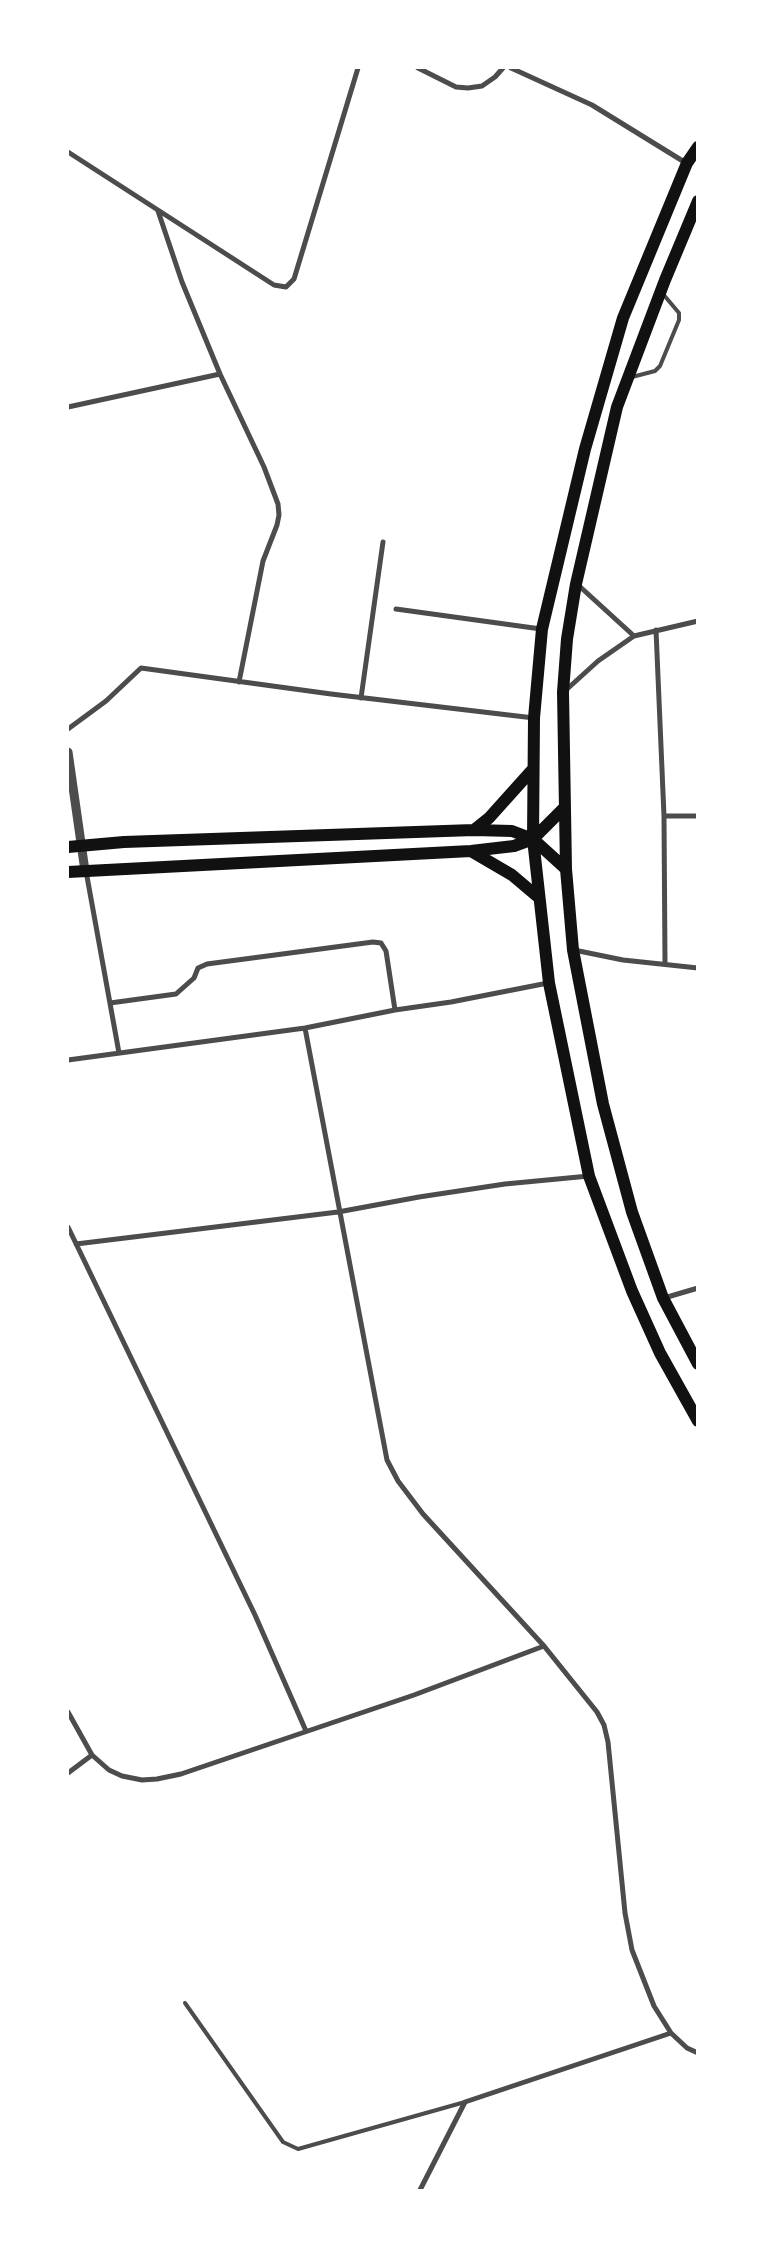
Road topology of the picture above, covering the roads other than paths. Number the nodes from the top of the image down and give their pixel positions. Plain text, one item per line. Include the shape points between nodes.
1 (358, 68) edge
2 (418, 68) edge
3 (503, 68) edge
4 (511, 68) edge
5 (698, 147) edge
6 (68, 152) edge
7 (688, 163) junction
8 (698, 201) edge
9 (158, 211) junction
10 (661, 291) junction
11 (220, 374) junction
12 (628, 379) junction
13 (68, 407) edge
14 (383, 542) dead end
15 (576, 584) junction
16 (396, 609) dead end
17 (698, 621) edge
18 (542, 629) junction
19 (656, 630) junction
20 (634, 636) junction
21 (238, 682) junction
22 (563, 692) junction
23 (361, 698) junction
24 (534, 718) junction
25 (68, 729) edge
26 (68, 752) edge
27 (533, 769) junction
28 (564, 808) junction
29 (664, 816) junction
30 (698, 816) edge
31 (474, 830) junction
32 (533, 839) junction
33 (81, 845) junction
34 (68, 847) edge
35 (471, 851) junction
36 (566, 869) junction
37 (86, 871) junction
38 (68, 872) edge
39 (538, 897) junction
40 (573, 950) junction
41 (665, 963) junction
42 (698, 968) edge
43 (549, 983) junction
44 (110, 1003) junction
45 (395, 1010) junction
46 (305, 1028) junction
47 (119, 1053) junction
48 (68, 1060) edge
49 (589, 1176) junction
50 (338, 1212) junction
51 (68, 1228) edge
52 (76, 1244) junction
53 (698, 1288) edge
54 (663, 1298) junction
55 (698, 1364) edge
56 (698, 1421) edge
57 (544, 1646) junction
58 (68, 1712) edge
59 (306, 1731) junction
60 (92, 1755) junction
61 (68, 1773) edge
62 (186, 2003) dead end
63 (671, 2034) junction
64 (698, 2053) edge
65 (464, 2102) junction
66 (420, 2190) edge

1 - 9 street via 294,279 286,287 274,285
2 - 3 street via 456,87 468,88 482,86
4 - 7 street via 592,105
5 - 7 main road
6 - 9 street
7 - 18 main road via 623,318 584,449
8 - 10 main road
9 - 11 street via 182,282
10 - 12 main road
10 - 12 lane via 679,313 679,320 660,366 655,371
11 - 13 street
11 - 21 street via 264,467 279,515 263,561
12 - 15 main road via 617,406
14 - 23 street
15 - 20 street
15 - 22 main road
16 - 18 street
17 - 19 street
18 - 24 main road
19 - 20 street
19 - 29 street
20 - 22 street
21 - 23 street
21 - 25 street via 141,668 106,701
22 - 28 main road
23 - 24 street
24 - 27 main road
26 - 33 street
27 - 31 main road
27 - 32 main road
28 - 32 main road
28 - 36 main road
29 - 30 street
29 - 41 street
31 - 32 main road via 512,831
31 - 33 main road
32 - 35 main road via 514,846
32 - 36 main road
32 - 39 main road
33 - 34 main road
33 - 37 street
35 - 37 main road
35 - 39 main road via 512,875
36 - 40 main road
37 - 38 main road
37 - 44 street
39 - 43 main road
40 - 41 street via 623,960
40 - 54 main road via 603,1104 632,1212
41 - 42 street
43 - 45 street
43 - 49 main road
44 - 45 street via 176,994 191,982 198,968 207,964 373,942 381,943 386,951
44 - 47 street
45 - 46 street
46 - 47 street
46 - 50 street
47 - 48 street
49 - 50 street via 495,1186
49 - 56 main road via 632,1291 660,1353
50 - 52 street
50 - 57 street via 387,1460 423,1514
51 - 52 street
52 - 59 street via 255,1615
53 - 54 street
54 - 55 main road
57 - 59 street via 414,1696
57 - 63 street via 598,1712 604,1725 632,1950 654,2006
58 - 60 street
59 - 60 street via 181,1774 157,1779 122,1776 108,1770
60 - 61 street
62 - 65 lane via 283,2142 298,2149
63 - 64 street
63 - 65 street
65 - 66 street

